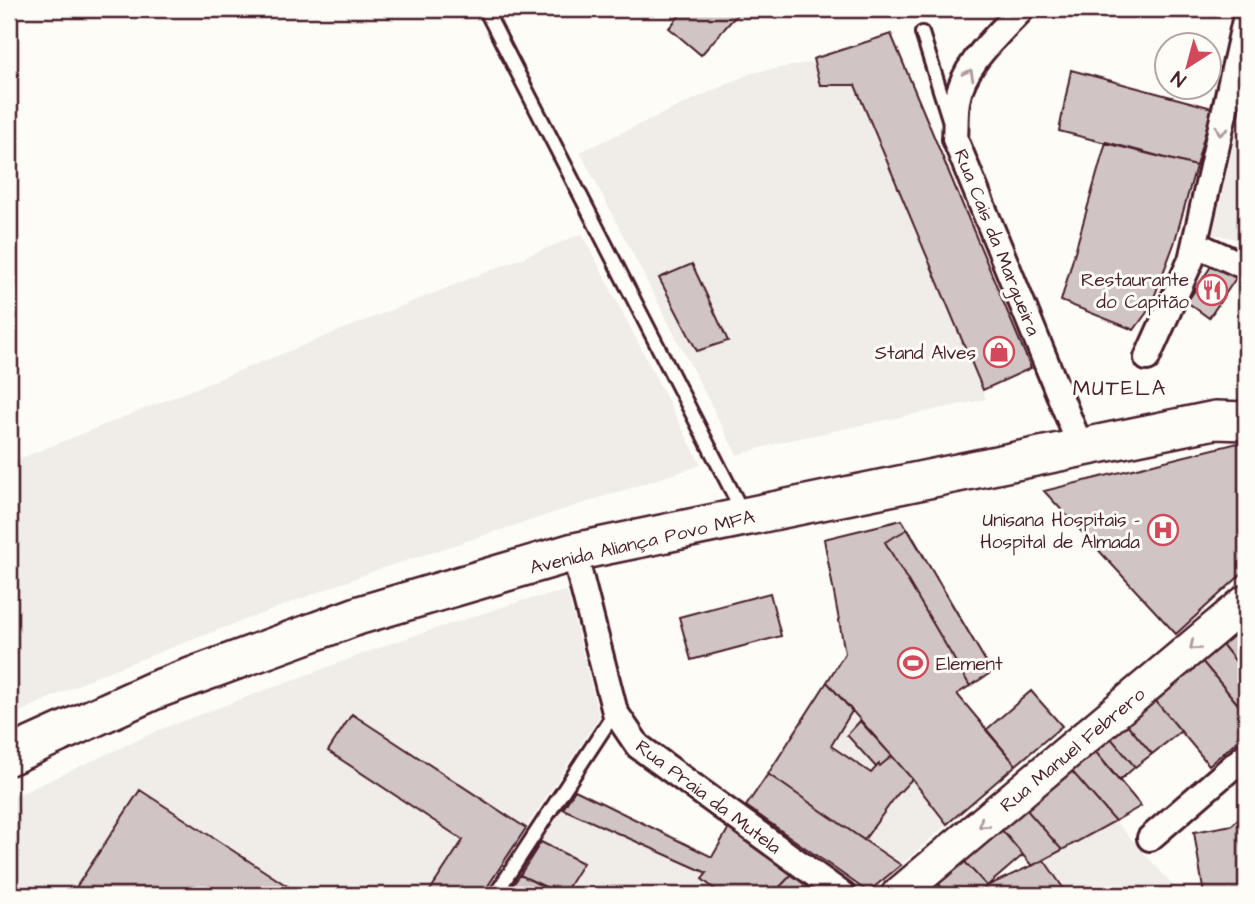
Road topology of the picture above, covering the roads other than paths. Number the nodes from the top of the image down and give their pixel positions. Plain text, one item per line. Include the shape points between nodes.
1 (485, 9) edge
2 (1022, 9) edge
3 (1246, 16) edge
4 (922, 33) dead end
5 (955, 139) junction
6 (1195, 244) junction
7 (1246, 267) edge
8 (1147, 358) dead end
9 (1236, 415) edge
10 (1081, 448) junction
11 (745, 517) junction
12 (574, 552) junction
13 (1246, 602) edge
14 (615, 712) junction
15 (1246, 754) edge
16 (9, 756) edge
17 (1150, 838) dead end
18 (495, 895) edge
19 (843, 895) edge
20 (898, 895) edge

1 - 11 lane
5 -> 2 street, Rua Cais da Margueira via 957,100 967,75 979,55
3 -> 6 street
4 - 5 lane
5 - 10 street, Rua Cais da Margueira
6 - 7 street
6 - 8 street
9 - 10 main road, Avenida Aliança Povo MFA
10 - 11 main road, Avenida Aliança Povo MFA
11 - 12 main road, Avenida Aliança Povo MFA
12 - 14 street, Rua Praia da Mutela
12 - 16 main road, Avenida Aliança Povo MFA via 360,615 155,690
13 -> 20 street, Rua Manuel Febrero
14 - 18 lane
14 - 19 street, Rua Praia da Mutela via 638,746
15 - 17 street

